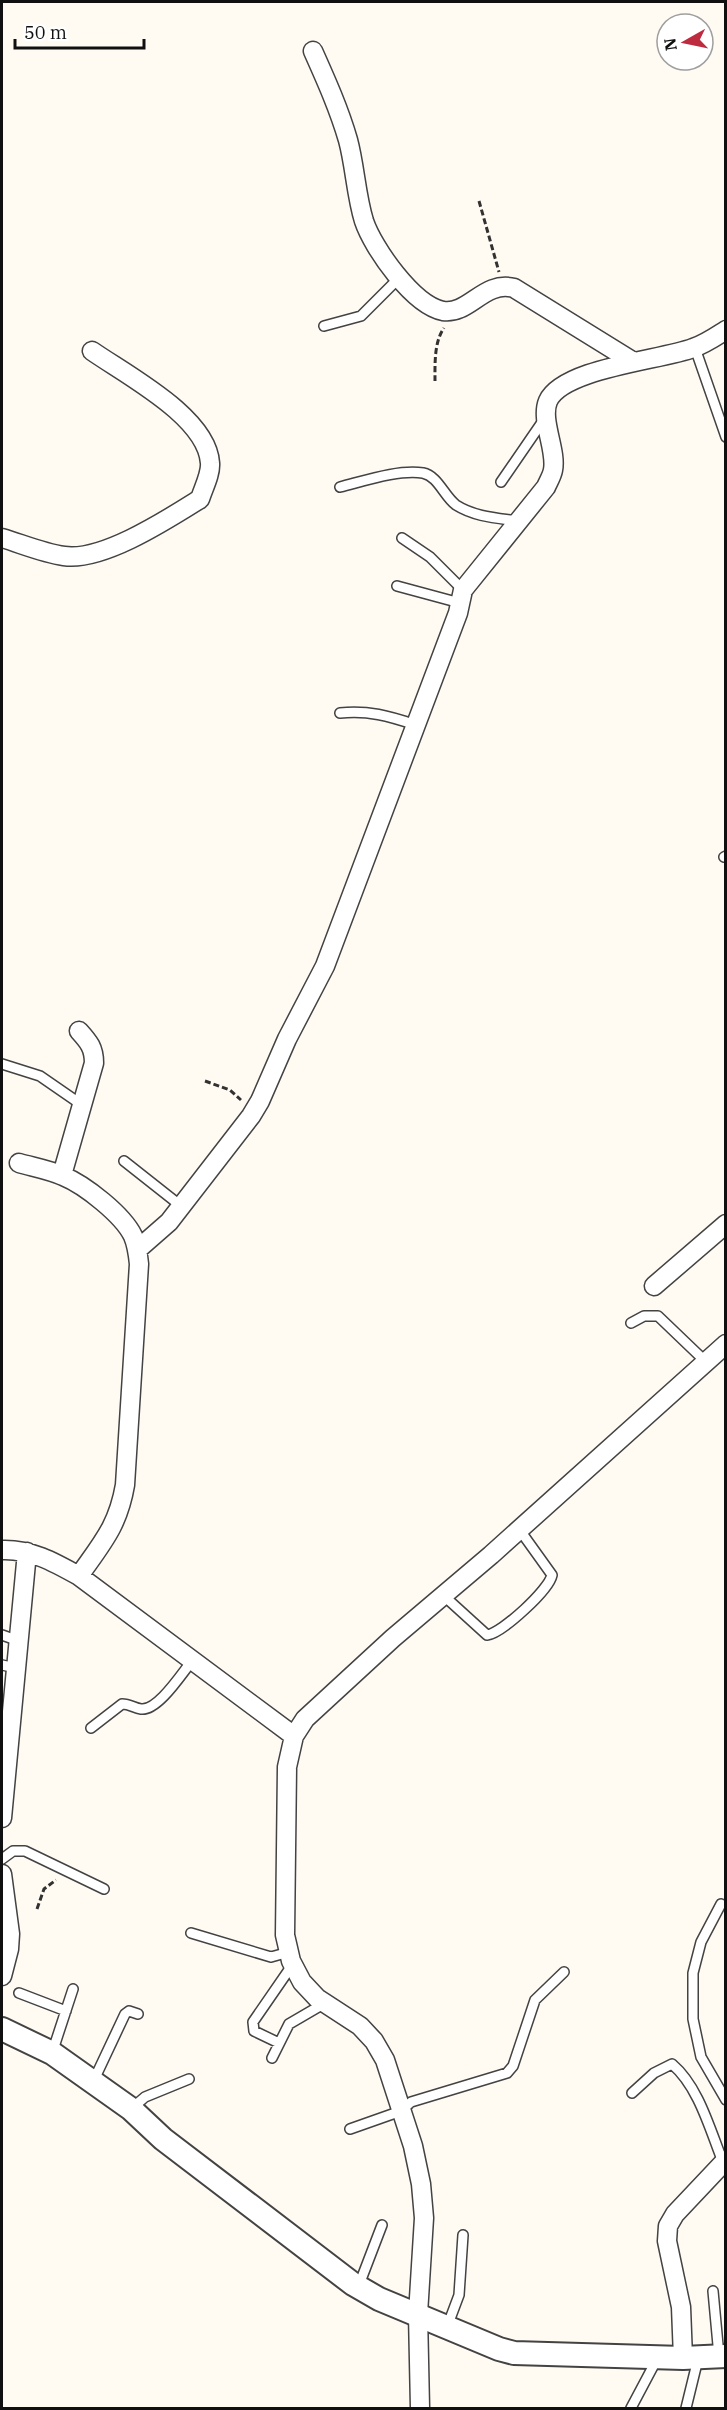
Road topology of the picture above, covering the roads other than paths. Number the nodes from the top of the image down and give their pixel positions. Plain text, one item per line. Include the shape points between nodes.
1 (313, 51) dead end
2 (400, 277) junction
3 (324, 326) dead end
4 (726, 330) edge
5 (695, 348) junction
6 (92, 351) dead end
7 (632, 361) junction
8 (547, 416) junction
9 (726, 437) edge
10 (501, 482) dead end
11 (340, 487) dead end
12 (521, 521) junction
13 (2, 538) edge
14 (402, 538) dead end
15 (397, 586) dead end
16 (461, 596) junction
17 (340, 713) dead end
18 (416, 725) junction
19 (79, 1031) dead end
20 (2, 1064) edge
21 (82, 1105) junction
22 (124, 1161) dead end
23 (19, 1163) dead end
24 (62, 1175) junction
25 (181, 1206) junction
26 (726, 1224) edge
27 (137, 1250) junction
28 (654, 1286) dead end
29 (631, 1323) dead end
30 (726, 1344) edge
31 (705, 1362) junction
32 (519, 1529) junction
33 (2, 1551) edge
34 (27, 1552) junction
35 (79, 1576) junction
36 (443, 1595) junction
37 (10, 1638) edge
38 (192, 1661) junction
39 (9, 1666) edge
40 (91, 1728) dead end
41 (294, 1736) junction
42 (2, 1818) edge
43 (2, 1859) edge
44 (2, 1874) edge
45 (104, 1889) dead end
46 (721, 1904) dead end
47 (191, 1933) dead end
48 (291, 1958) junction
49 (564, 1972) dead end
50 (2, 1976) edge
51 (73, 1989) dead end
52 (20, 1993) dead end
53 (325, 2002) junction
54 (66, 2012) junction
55 (138, 2014) dead end
56 (2, 2029) edge
57 (279, 2043) junction
58 (52, 2053) junction
59 (272, 2058) dead end
60 (189, 2079) dead end
61 (93, 2082) junction
62 (632, 2094) dead end
63 (726, 2100) edge
64 (131, 2109) junction
65 (402, 2111) junction
66 (350, 2129) dead end
67 (724, 2161) edge
68 (382, 2224) dead end
69 (463, 2235) dead end
70 (358, 2288) junction
71 (712, 2291) dead end
72 (418, 2314) junction
73 (447, 2326) junction
74 (658, 2357) junction
75 (706, 2357) edge
76 (420, 2409) edge
77 (631, 2409) edge
78 (686, 2409) edge

1 - 2 street via 348,139 368,231
2 - 3 lane via 361,316
2 - 7 street via 420,300 445,311 457,309 493,288 514,288
4 - 5 street
5 - 7 street
5 - 9 lane
6 - 13 street via 182,413 207,446 210,466 200,499 150,530 88,554 66,556
7 - 8 street via 571,382 557,391 548,402
8 - 10 lane
8 - 12 street via 553,470 546,487
11 - 12 lane via 392,475 423,473 432,477 454,504 475,515
12 - 16 street
14 - 16 lane via 430,557
15 - 16 lane
16 - 18 street
17 - 18 lane via 383,714
18 - 25 street via 325,966 254,1112
19 - 21 street via 94,1052
20 - 21 lane via 40,1076
21 - 24 street
22 - 25 lane
23 - 24 street
24 - 27 street via 114,1212 133,1237
25 - 27 street via 160,1232
26 - 28 street
27 - 35 street via 121,1506 114,1526
29 - 31 lane via 644,1316 658,1316
30 - 31 street
31 - 32 street
32 - 36 street
32 - 36 lane via 552,1575 550,1583 518,1615 495,1634 487,1635
33 - 34 street
34 - 35 street
34 - 37 street
35 - 38 street
36 - 41 street via 305,1719
37 - 39 street
38 - 40 lane via 156,1704 141,1709 122,1704
38 - 41 street
39 - 42 street
41 - 48 street via 287,1767 285,1935
43 - 45 lane via 13,1851 26,1851
44 - 50 street via 10,1934
46 - 63 lane via 701,1942 693,1973 693,2019 700,2057
47 - 48 lane via 271,1957
48 - 53 street via 302,1982
48 - 57 lane via 253,2022 254,2031
49 - 65 lane via 535,2000 513,2066 507,2073 411,2102
51 - 54 lane
52 - 54 lane
53 - 57 lane via 289,2024
53 - 65 street via 360,2026 374,2041 385,2060
54 - 58 lane
55 - 61 lane via 125,2014
56 - 58 street
57 - 59 lane
58 - 61 street
60 - 64 lane via 145,2097
61 - 64 street
62 - 67 lane via 654,2073 672,2064 699,2103
64 - 70 street via 163,2139
65 - 66 lane
65 - 72 street via 421,2184 424,2218
67 - 75 street via 668,2226 667,2241 681,2307
68 - 70 lane
69 - 73 lane via 459,2295
70 - 72 street
71 - 75 lane
72 - 73 street
72 - 76 street
73 - 74 street via 514,2353
74 - 75 street
74 - 77 lane
75 - 78 lane

